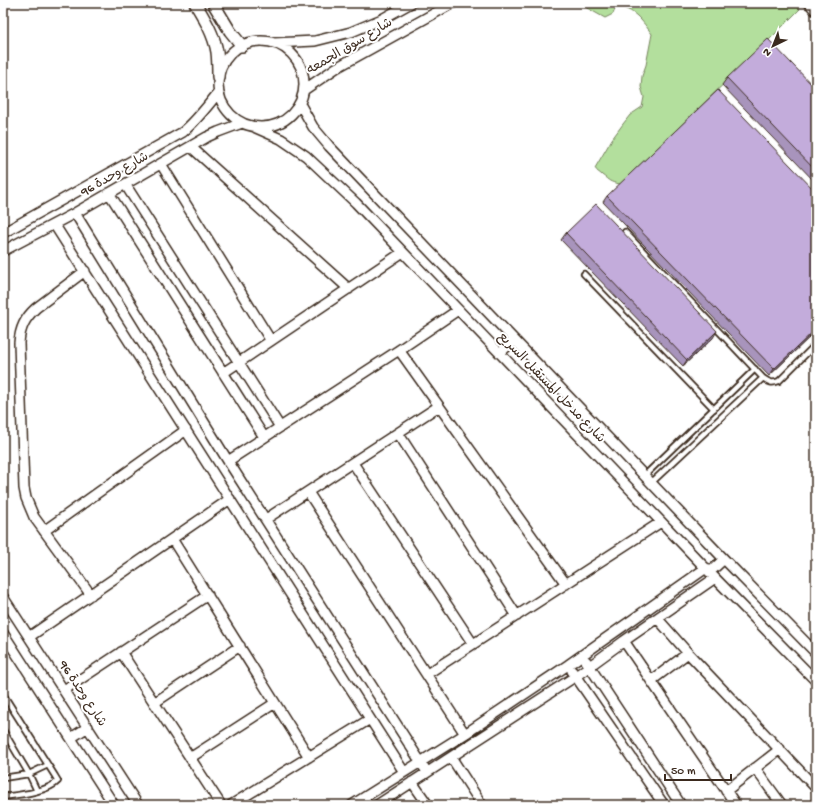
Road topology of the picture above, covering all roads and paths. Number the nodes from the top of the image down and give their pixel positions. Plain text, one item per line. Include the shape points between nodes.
1 (195, 3) edge
2 (213, 3) edge
3 (411, 3) edge
4 (453, 3) edge
5 (273, 43) junction
6 (242, 46) junction
7 (218, 77) junction
8 (304, 90) junction
9 (218, 93) junction
10 (300, 104) junction
11 (242, 123) junction
12 (256, 128) junction
13 (191, 147) junction
14 (161, 164) junction
15 (125, 184) junction
16 (109, 193) junction
17 (75, 213) junction
18 (54, 224) junction
19 (624, 232) edge
20 (3, 233) edge
21 (3, 251) edge
22 (403, 252) junction
23 (85, 271) junction
24 (584, 274) dead end
25 (349, 289) junction
26 (458, 310) junction
27 (514, 340) junction
28 (271, 342) junction
29 (816, 344) edge
30 (399, 350) junction
31 (500, 353) junction
32 (239, 363) junction
33 (755, 369) junction
34 (223, 374) junction
35 (763, 378) junction
36 (439, 406) junction
37 (714, 409) junction
38 (280, 427) junction
39 (186, 430) junction
40 (398, 433) junction
41 (264, 437) junction
42 (228, 461) junction
43 (353, 463) junction
44 (644, 476) junction
45 (651, 483) junction
46 (308, 492) junction
47 (230, 499) junction
48 (266, 519) junction
49 (661, 522) junction
50 (44, 531) junction
51 (172, 539) junction
52 (724, 559) junction
53 (710, 573) junction
54 (566, 584) junction
55 (91, 595) junction
56 (208, 595) junction
57 (3, 597) edge
58 (517, 616) junction
59 (657, 618) junction
60 (3, 633) edge
61 (29, 637) junction
62 (624, 641) junction
63 (474, 644) junction
64 (240, 646) junction
65 (121, 652) junction
66 (688, 653) junction
67 (816, 653) edge
68 (582, 655) junction
69 (568, 665) junction
70 (589, 666) junction
71 (427, 674) junction
72 (576, 676) junction
73 (651, 681) junction
74 (816, 681) edge
75 (64, 690) junction
76 (3, 694) edge
77 (154, 703) junction
78 (275, 703) junction
79 (370, 719) junction
80 (88, 727) junction
81 (3, 730) edge
82 (465, 734) junction
83 (71, 738) junction
84 (780, 749) junction
85 (646, 752) junction
86 (309, 757) junction
87 (451, 757) junction
88 (190, 758) junction
89 (634, 760) junction
90 (420, 762) junction
91 (48, 765) junction
92 (755, 768) junction
93 (404, 772) junction
94 (427, 772) junction
95 (29, 774) junction
96 (3, 778) edge
97 (412, 782) junction
98 (816, 788) edge
99 (726, 791) junction
100 (37, 792) junction
101 (3, 797) edge
102 (114, 805) edge
103 (138, 805) edge
104 (221, 805) edge
105 (231, 805) edge
106 (352, 805) edge
107 (378, 805) edge
108 (428, 805) edge
109 (482, 805) edge
110 (664, 805) edge
111 (681, 805) edge
112 (736, 805) edge
113 (782, 805) edge

1 - 7 street via 215,42
2 - 6 street
3 - 5 street, شارع سوق الجمعه via 351,32 315,40
4 - 8 street, شارع سوق الجمعه via 336,68
5 - 6 street via 257,42
5 - 8 street via 294,57 302,73
6 - 7 street via 224,62
7 - 9 street
8 - 10 street
9 - 11 street via 229,114
9 - 20 street, شارع وحدة 96 via 202,114 183,132
10 - 12 street via 278,124
10 - 27 street, شارع مدخل المستقبل السريع via 313,127 329,146
11 - 12 street
11 - 13 street, شارع وحدة 96 via 218,132
12 - 22 street, شارع مدخل المستقبل السريع via 281,139 306,156
13 - 14 street, شارع وحدة 96
13 - 25 street
14 - 15 street, شارع وحدة 96
14 - 28 street
15 - 16 street, شارع وحدة 96
15 - 32 street
16 - 17 street, شارع وحدة 96
16 - 34 street
17 - 18 street, شارع وحدة 96
17 - 42 street
18 - 21 street, شارع وحدة 96
18 - 23 street
19 - 33 lane
22 - 25 street
22 - 26 street, شارع مدخل المستقبل السريع
23 - 39 street
23 - 50 street via 36,308 25,320 20,335 24,488 29,508
24 - 37 lane
25 - 28 street
26 - 30 street
26 - 31 street, شارع مدخل المستقبل السريع
27 - 31 street
27 - 44 street, شارع مدخل المستقبل السريع
28 - 32 street
29 - 35 lane via 779,381 774,383
30 - 36 street
30 - 38 street
31 - 49 street, شارع مدخل المستقبل السريع
32 - 34 street
32 - 38 street
33 - 35 lane
33 - 37 lane
34 - 41 street
35 - 45 lane
36 - 40 street
36 - 54 street
37 - 44 lane
38 - 41 street
39 - 47 street
39 - 50 street
40 - 43 street
40 - 58 street
41 - 42 street
42 - 48 street
43 - 46 street
43 - 63 street
44 - 45 street, شارع مدخل المستقبل السريع
45 - 52 street, شارع مدخل المستقبل السريع
46 - 48 street
46 - 71 street
47 - 51 street
47 - 79 street
48 - 90 street
49 - 53 street, شارع مدخل المستقبل السريع
49 - 54 street
50 - 55 street
51 - 55 street
51 - 56 street
52 - 53 street
52 - 67 street, شارع مدخل المستقبل السريع
53 - 59 street
53 - 68 street
53 - 74 street, شارع مدخل المستقبل السريع
54 - 58 street
55 - 61 street
56 - 64 street
56 - 65 street
57 - 61 street, شارع وحدة 96
58 - 63 street
59 - 62 street
59 - 66 street
60 - 83 street
61 - 75 street, شارع وحدة 96
62 - 70 street
62 - 73 street
63 - 71 street
64 - 77 street
64 - 78 street
65 - 75 street
65 - 77 street
66 - 73 street
66 - 84 street
68 - 69 street
68 - 70 street
69 - 72 street
69 - 82 street
70 - 72 street
70 - 85 street
71 - 82 street
72 - 87 street
72 - 89 street
73 - 99 street
75 - 80 street, شارع وحدة 96
76 - 91 lane
77 - 88 street
78 - 86 street
78 - 88 street
79 - 86 street
79 - 93 street
80 - 83 street
80 - 103 street, شارع وحدة 96
81 - 95 lane
82 - 90 street
83 - 102 street
84 - 92 street
84 - 98 street
85 - 89 street
85 - 111 street
86 - 105 street
87 - 94 street
87 - 109 street
88 - 104 street
89 - 110 street
90 - 93 street
90 - 94 street
91 - 95 lane
91 - 100 lane via 58,781
92 - 99 street
92 - 113 street
93 - 106 street
94 - 97 street
95 - 96 lane
95 - 100 lane
97 - 107 street
97 - 108 street
99 - 112 street
100 - 101 lane

